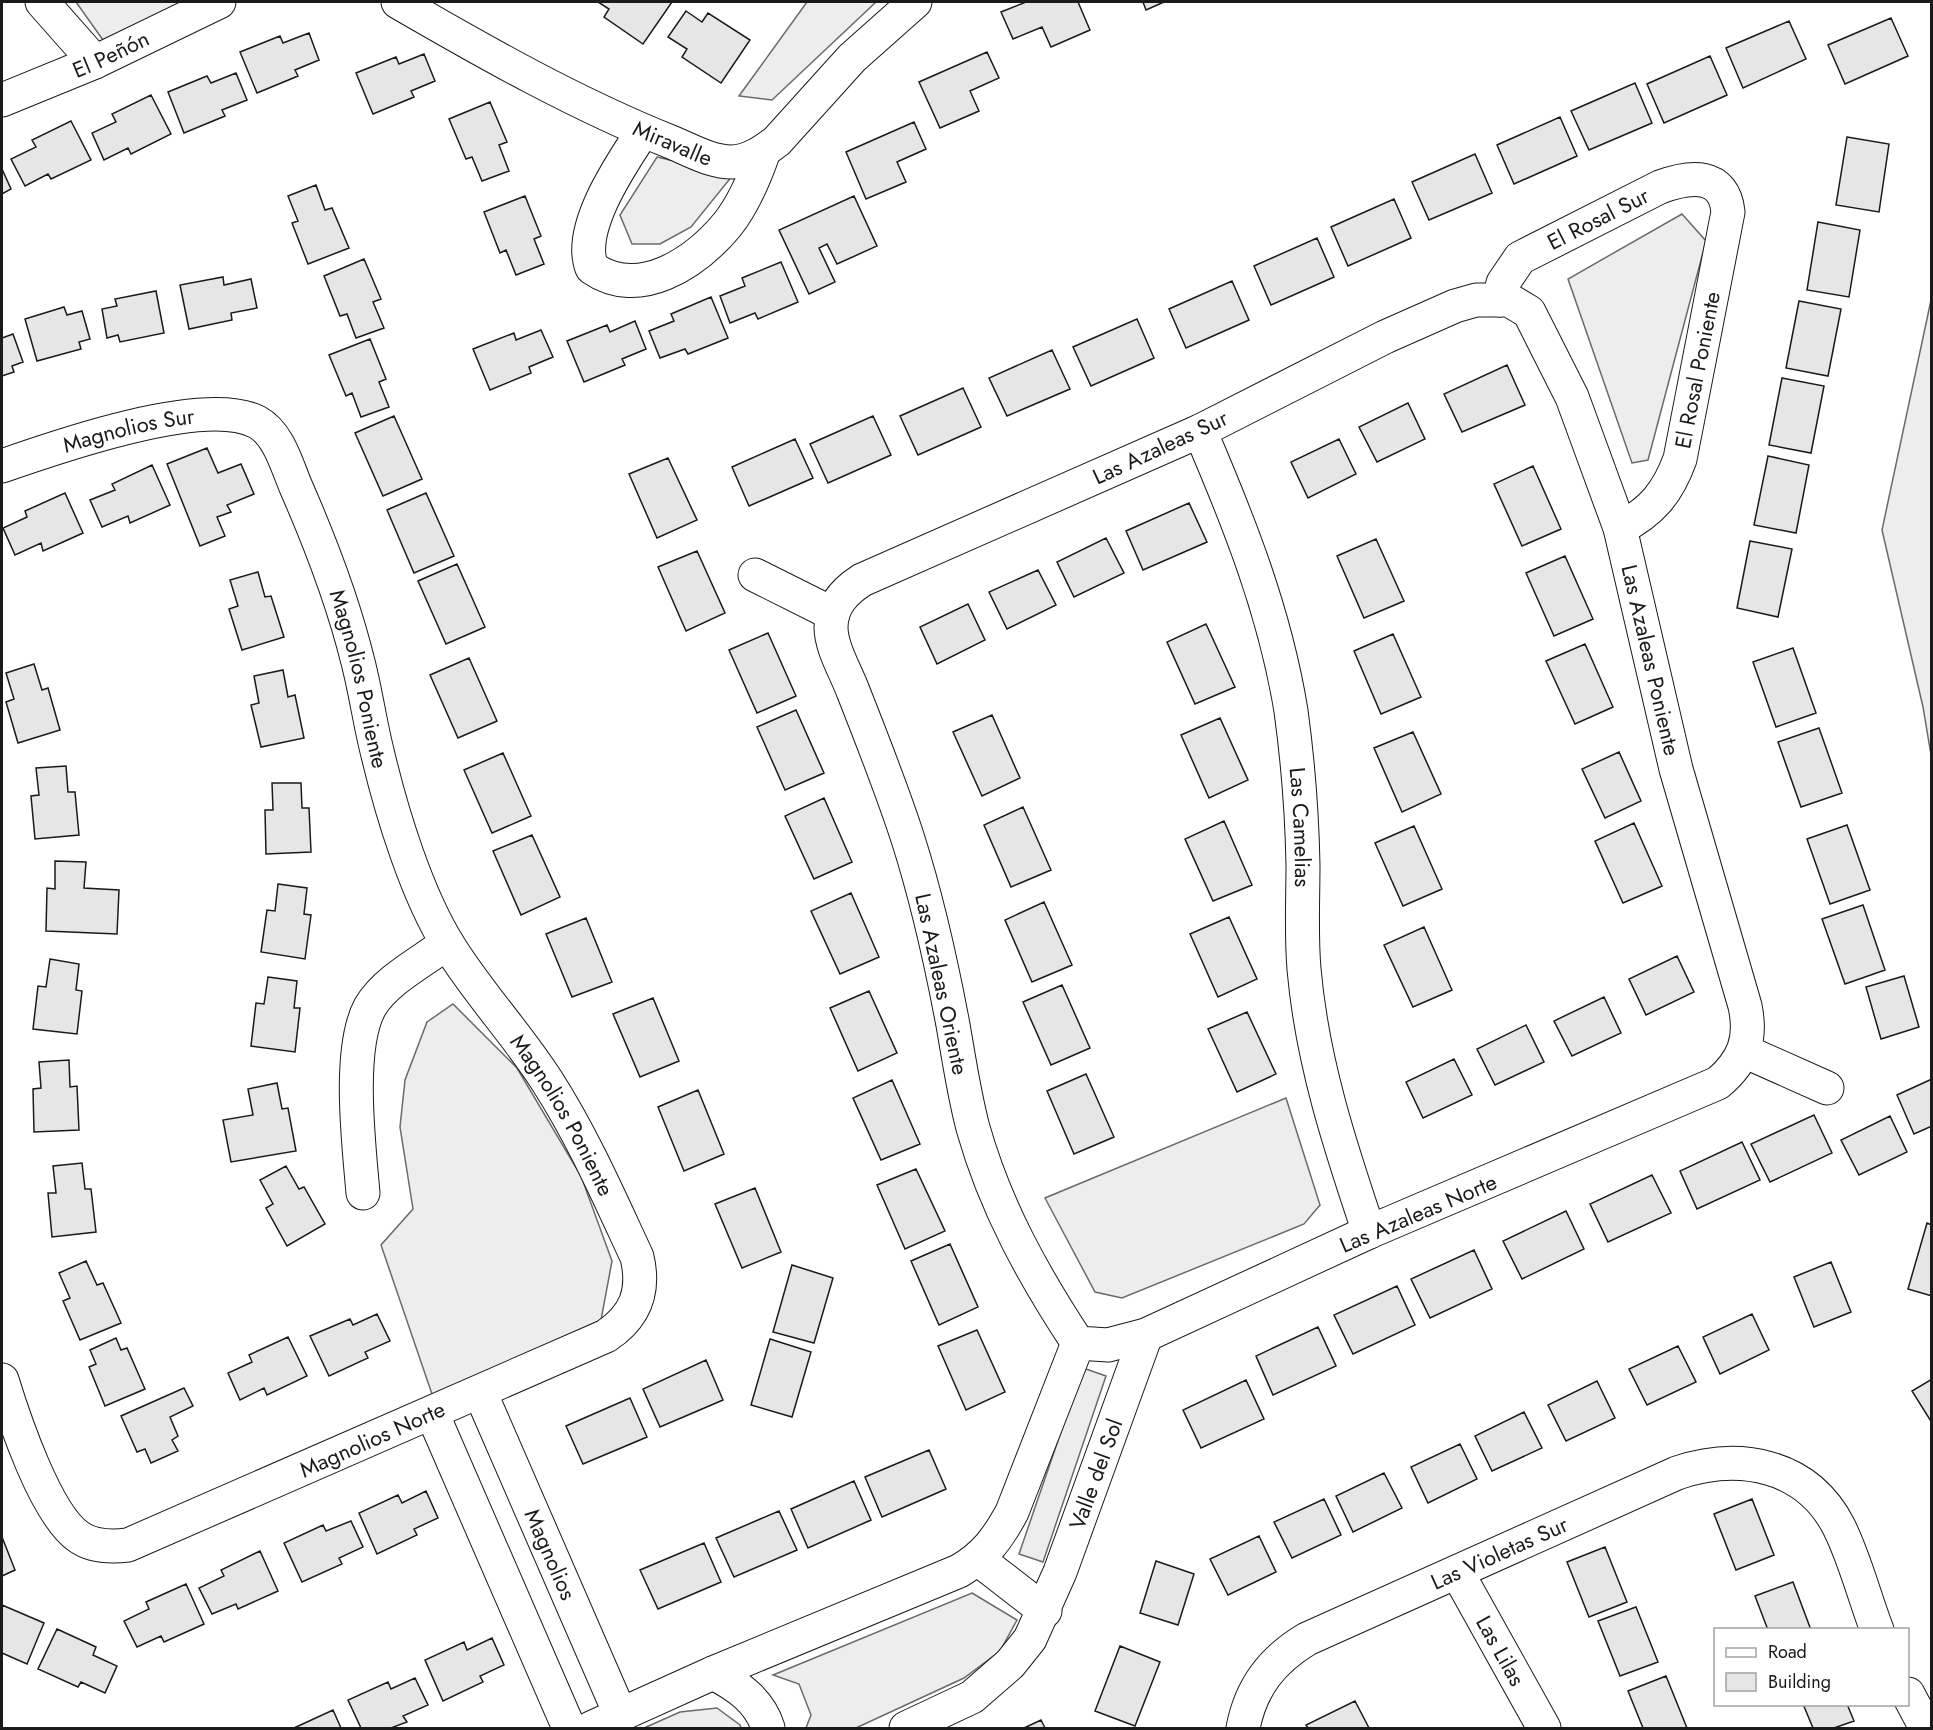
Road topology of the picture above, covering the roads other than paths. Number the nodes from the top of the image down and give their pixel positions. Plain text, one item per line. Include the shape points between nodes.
1 (42, 2) edge
2 (219, 2) edge
3 (398, 2) edge
4 (915, 2) edge
5 (95, 62) junction
6 (2, 100) edge
7 (643, 131) junction
8 (764, 152) junction
9 (1721, 190) joint
10 (1499, 300) junction
11 (258, 423) joint
12 (1200, 431) junction
13 (2, 466) edge
14 (1620, 528) junction
15 (755, 575) dead end
16 (832, 614) junction
17 (447, 944) junction
18 (1744, 1051) junction
19 (1827, 1088) dead end
20 (363, 1193) dead end
21 (1370, 1232) junction
22 (636, 1305) joint
23 (1146, 1335) junction
24 (1078, 1343) junction
25 (2, 1380) edge
26 (480, 1392) junction
27 (432, 1413) junction
28 (979, 1560) junction
29 (1457, 1572) junction
30 (1045, 1611) junction
31 (1877, 1628) edge
32 (713, 1673) junction
33 (1909, 1696) edge
34 (621, 1716) junction
35 (1245, 1719) edge
36 (569, 1728) edge
37 (591, 1728) edge
38 (768, 1728) edge
39 (906, 1728) edge
40 (1544, 1728) edge
41 (1926, 1728) edge

1 - 5 street
2 - 5 street, El Peñón
3 - 7 street, Miravalle via 487,53
4 - 8 street, Miravalle via 852,58
5 - 6 street, El Peñón
7 - 8 street, Miravalle via 716,160 733,162
7 - 8 street via 606,194 589,238 587,249 592,268 615,281 627,283 661,275 705,247 739,207
9 - 10 street, El Rosal Sur via 1702,179 1676,181 1533,249 1510,269
9 - 14 street, El Rosal Poniente via 1728,212 1680,459 1673,479 1654,506
10 - 12 street, Las Azaleas Sur via 1476,300 1455,306
10 - 14 street, Las Azaleas Poniente via 1519,304 1536,322 1572,397
11 - 13 street, Magnolios Sur via 229,414 190,416 58,447
11 - 17 street, Magnolios Poniente via 280,451 332,575 358,660 392,806
12 - 16 street, Las Azaleas Sur via 862,580 849,588
12 - 21 street, Las Camelias via 1242,531 1277,642 1299,778 1301,919 1311,1029 1339,1146
14 - 18 street, Las Azaleas Poniente via 1676,769 1745,1006 1748,1029
15 - 16 street
16 - 24 street, Las Azaleas Oriente via 833,640 873,741 921,885 963,1083 987,1170 1020,1247
17 - 20 street via 380,994 364,1023 357,1113
17 - 22 street, Magnolios Poniente via 540,1071 587,1152 637,1257 640,1289
18 - 19 street
18 - 21 street, Las Azaleas Norte via 1738,1064 1718,1083
21 - 23 street, Las Azaleas Norte
22 - 26 street, Magnolios Norte via 629,1317 606,1336
23 - 24 street, Las Azaleas Norte via 1108,1345
23 - 30 street, Valle del Sol
24 - 28 street via 1012,1512 999,1538
25 - 27 street, Magnolios Norte via 19,1430 58,1514 80,1538 112,1547 144,1539
26 - 27 street, Magnolios Norte
26 - 34 street, Magnolios
27 - 36 street
28 - 30 street
28 - 32 street
29 - 31 street, Las Violetas Sur via 1704,1464 1759,1464 1786,1474 1812,1494 1838,1526
29 - 35 street, Las Violetas Sur via 1287,1651 1256,1687
29 - 40 street, Las Lilas
30 - 39 street, Valle del Sol via 1030,1639 992,1681 951,1710
32 - 34 street
32 - 38 street via 734,1684 753,1701
33 - 41 street
34 - 37 street

